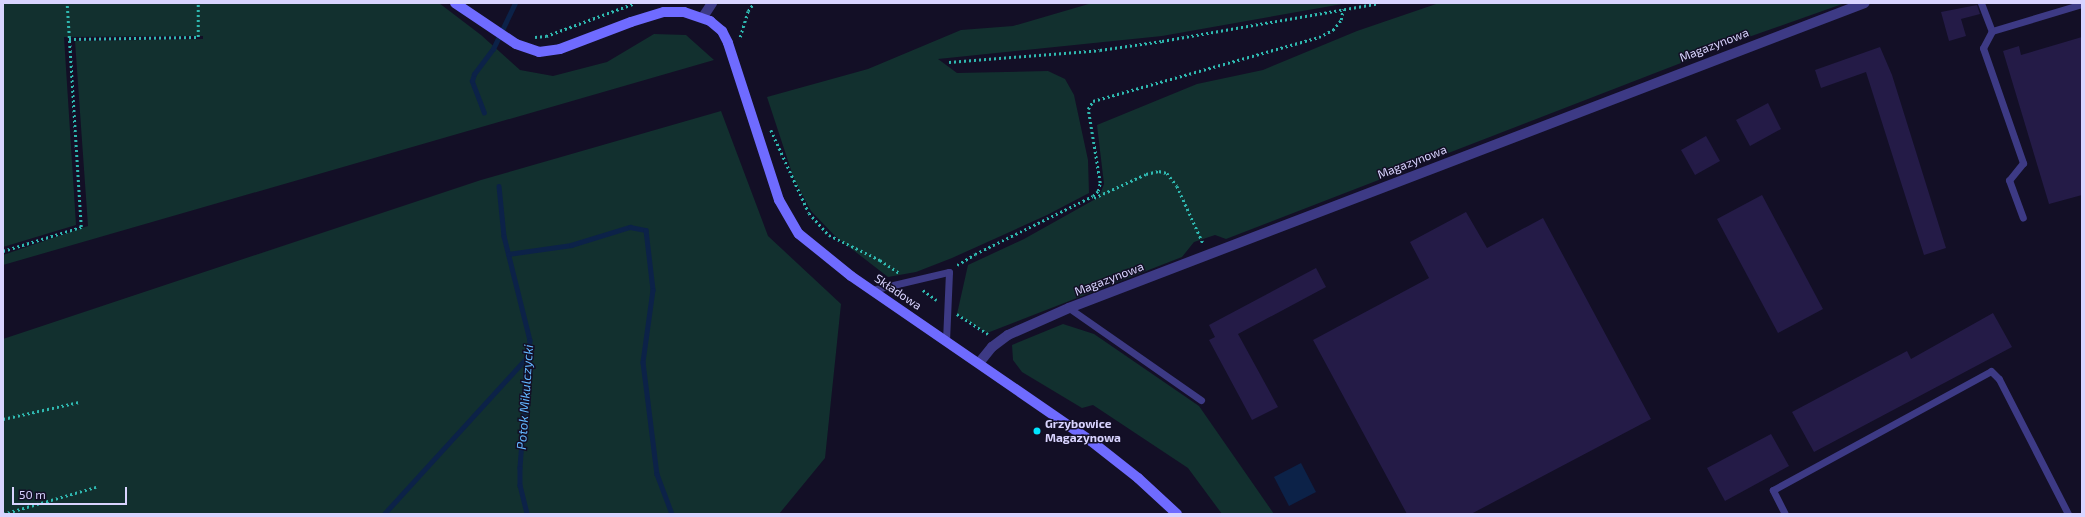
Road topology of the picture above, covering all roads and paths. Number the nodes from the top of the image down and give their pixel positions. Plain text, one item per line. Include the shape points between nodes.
1 (67, 3) edge
2 (198, 3) edge
3 (455, 3) edge
4 (635, 3) edge
5 (712, 3) edge
6 (754, 3) edge
7 (1379, 3) edge
8 (1864, 3) edge
9 (1981, 3) edge
10 (2082, 4) edge
11 (1343, 9) junction
12 (703, 17) junction
13 (1992, 31) junction
14 (532, 37) dead end
15 (739, 38) dead end
16 (69, 39) junction
17 (949, 62) dead end
18 (768, 124) dead end
19 (1086, 201) junction
20 (2023, 218) dead end
21 (3, 251) edge
22 (1208, 255) junction
23 (949, 272) junction
24 (910, 281) junction
25 (872, 290) junction
26 (948, 307) junction
27 (1069, 308) junction
28 (946, 340) junction
29 (999, 341) junction
30 (980, 363) junction
31 (1201, 400) dead end
32 (79, 402) dead end
33 (3, 419) edge
34 (96, 486) dead end
35 (3, 514) edge
36 (1177, 514) edge
37 (1785, 514) edge
38 (2068, 514) edge

1 - 16 path
2 - 16 path via 198,37
3 - 12 main road via 516,44 531,51 549,52 654,14 684,12
4 - 14 path via 546,36
5 - 12 street
6 - 15 path
7 - 11 path
8 - 22 street, Magazynowa
9 - 13 lane
10 - 13 lane
11 - 17 path via 1146,44
11 - 19 path via 1342,20 1333,30 1319,37 1093,101 1088,110 1100,183 1098,190
12 - 25 main road, Składowa via 722,31 728,43 771,178 786,215 799,234 815,249
13 - 20 lane via 1984,48 2023,163 2009,180
16 - 21 path via 81,227
18 - 24 path via 809,213 829,235 880,260
19 - 22 path via 1146,174 1167,173 1177,186
19 - 23 path via 975,254
22 - 27 street, Magazynowa
23 - 24 lane
23 - 26 lane
24 - 25 lane
24 - 26 path
25 - 28 main road, Składowa
26 - 28 lane
26 - 29 path
27 - 29 street, Magazynowa via 1017,330
27 - 31 lane
28 - 30 main road, Składowa
29 - 30 street, Magazynowa
30 - 36 main road, Składowa via 1102,449
32 - 33 path
34 - 35 path
37 - 38 lane via 1772,490 1991,371 1999,379

